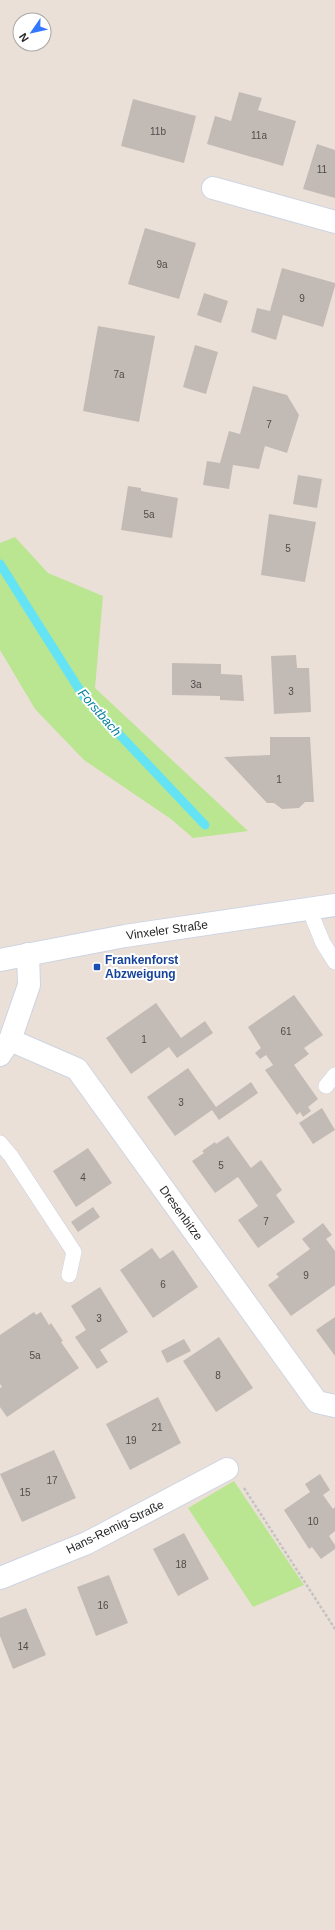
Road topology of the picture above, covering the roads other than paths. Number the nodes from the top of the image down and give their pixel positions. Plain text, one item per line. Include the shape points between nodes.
1 (213, 188) dead end
2 (335, 222) edge
3 (335, 905) edge
4 (309, 909) junction
5 (28, 954) junction
6 (0, 960) edge
7 (335, 962) edge
8 (5, 1047) edge
9 (0, 1143) edge
10 (69, 1275) dead end
11 (335, 1406) edge
12 (227, 1469) road end
13 (0, 1578) edge

1 - 2 street
3 - 4 street, Vinxeler Straße
4 - 5 street, Vinxeler Straße via 125,936
4 - 7 lane via 323,943
5 - 6 street, Vinxeler Straße
5 - 8 street via 29,985
8 - 11 street, Dresenbitze via 77,1069 318,1402
9 - 10 lane via 74,1252
12 - 13 street, Hans-Remig-Straße via 87,1543

